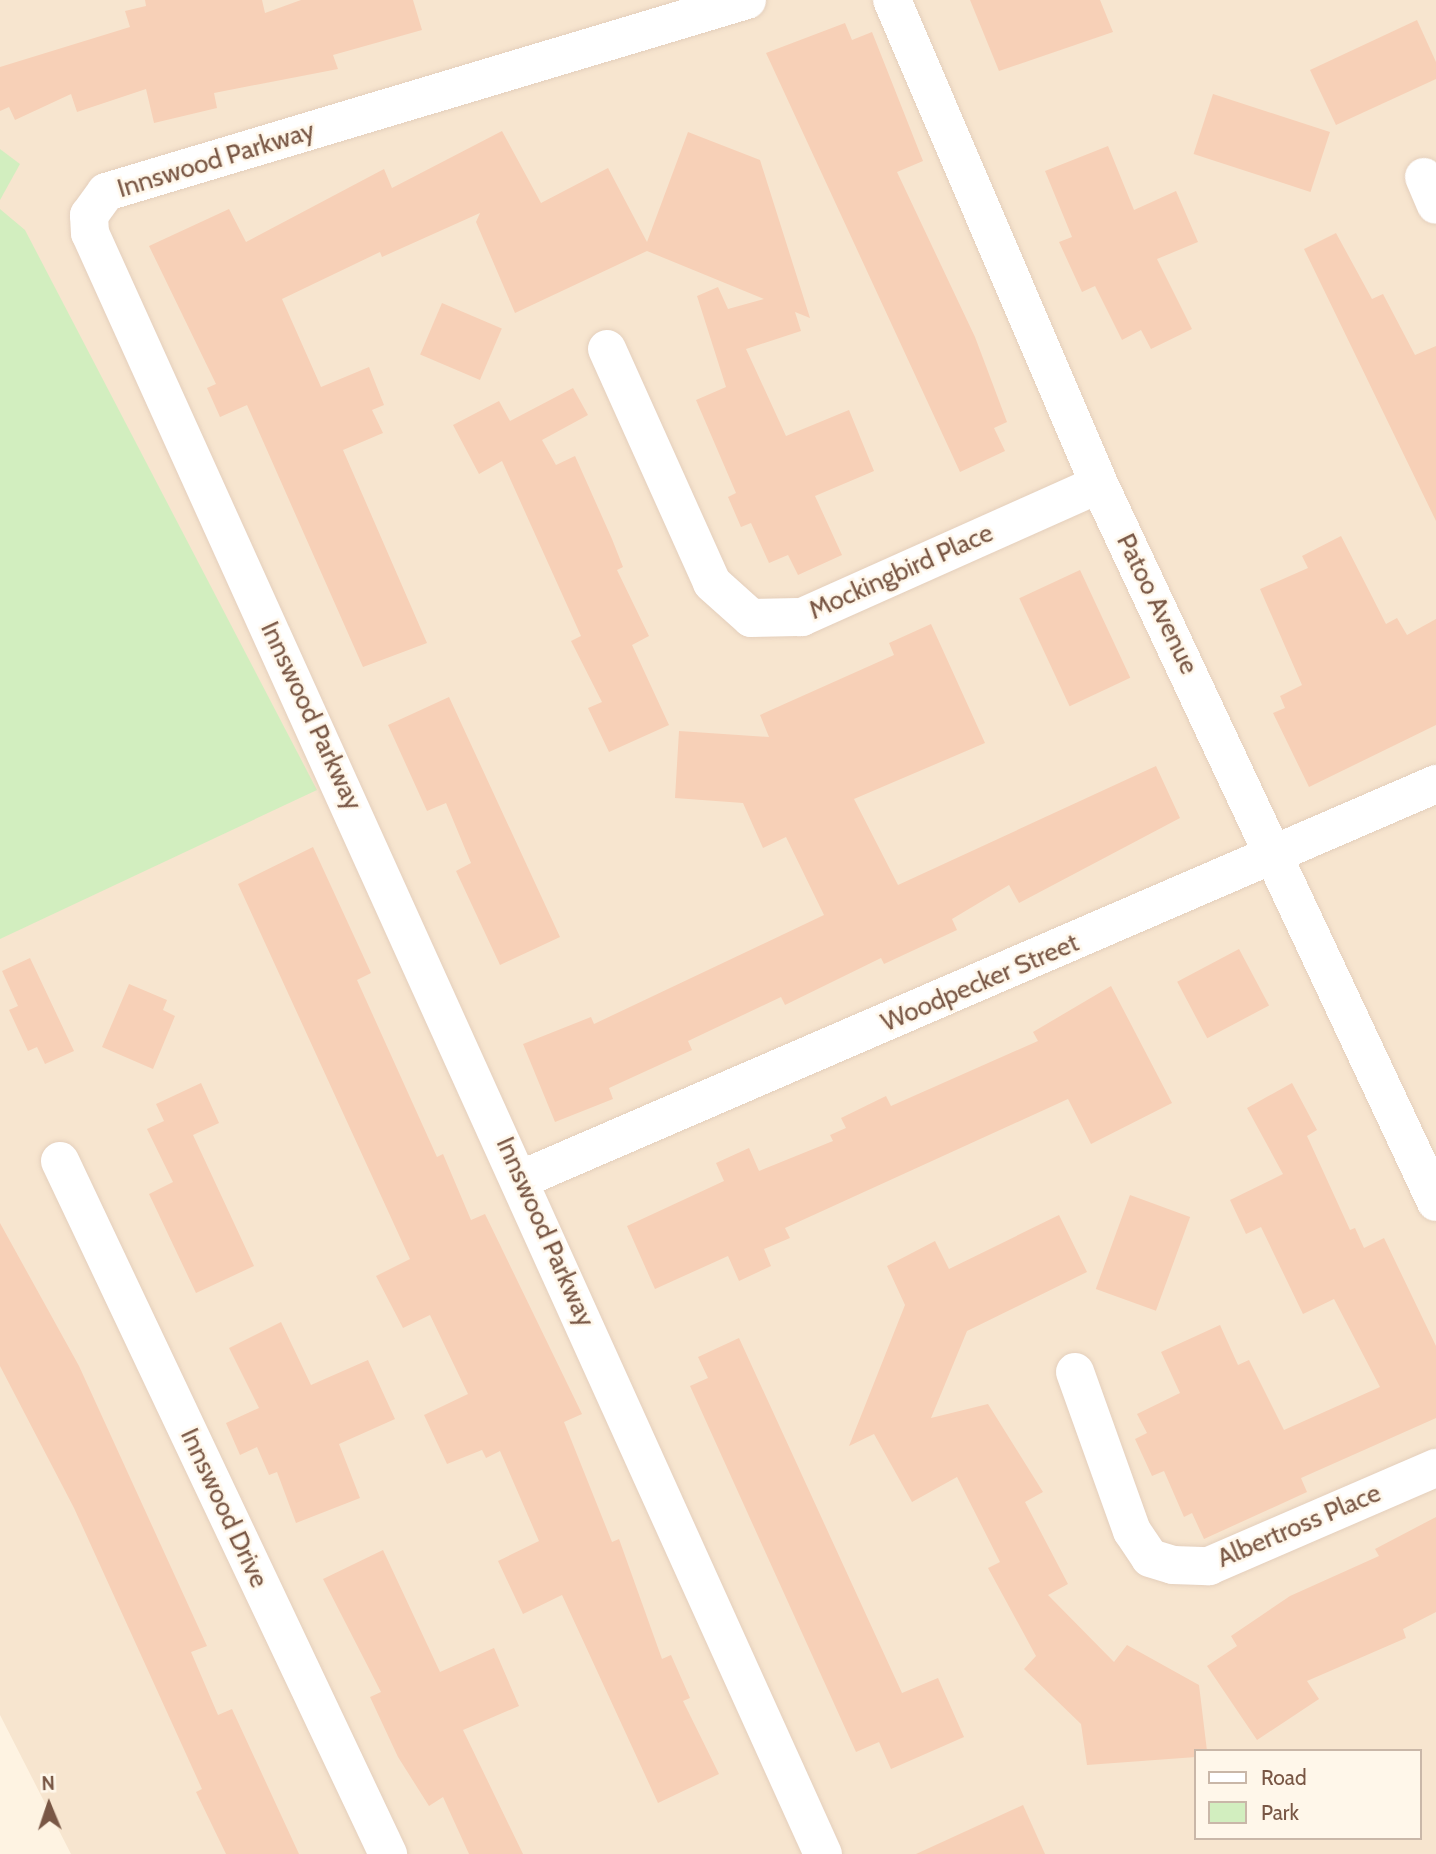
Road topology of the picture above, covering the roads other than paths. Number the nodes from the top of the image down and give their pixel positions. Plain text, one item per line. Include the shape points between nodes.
1 (747, 0) edge
2 (892, 0) edge
3 (607, 349) dead end
4 (1099, 484) junction
5 (1436, 784) edge
6 (1278, 855) junction
7 (60, 1161) dead end
8 (522, 1179) junction
9 (1436, 1202) edge
10 (1075, 1372) dead end
11 (1436, 1468) edge
12 (388, 1854) edge
13 (823, 1854) edge

1 - 8 street, Innswood Parkway via 106,192 89,215 90,233
2 - 4 street, Patoo Avenue
3 - 4 street, Mockingbird Place via 712,583 751,618 802,617
4 - 6 street, Patoo Avenue
5 - 6 street, Woodpecker Street
6 - 8 street, Woodpecker Street
6 - 9 street, Patoo Avenue
7 - 12 street, Innswood Drive
8 - 13 street, Innswood Parkway
10 - 11 street, Albertross Place via 1132,1531 1150,1558 1173,1565 1209,1566

